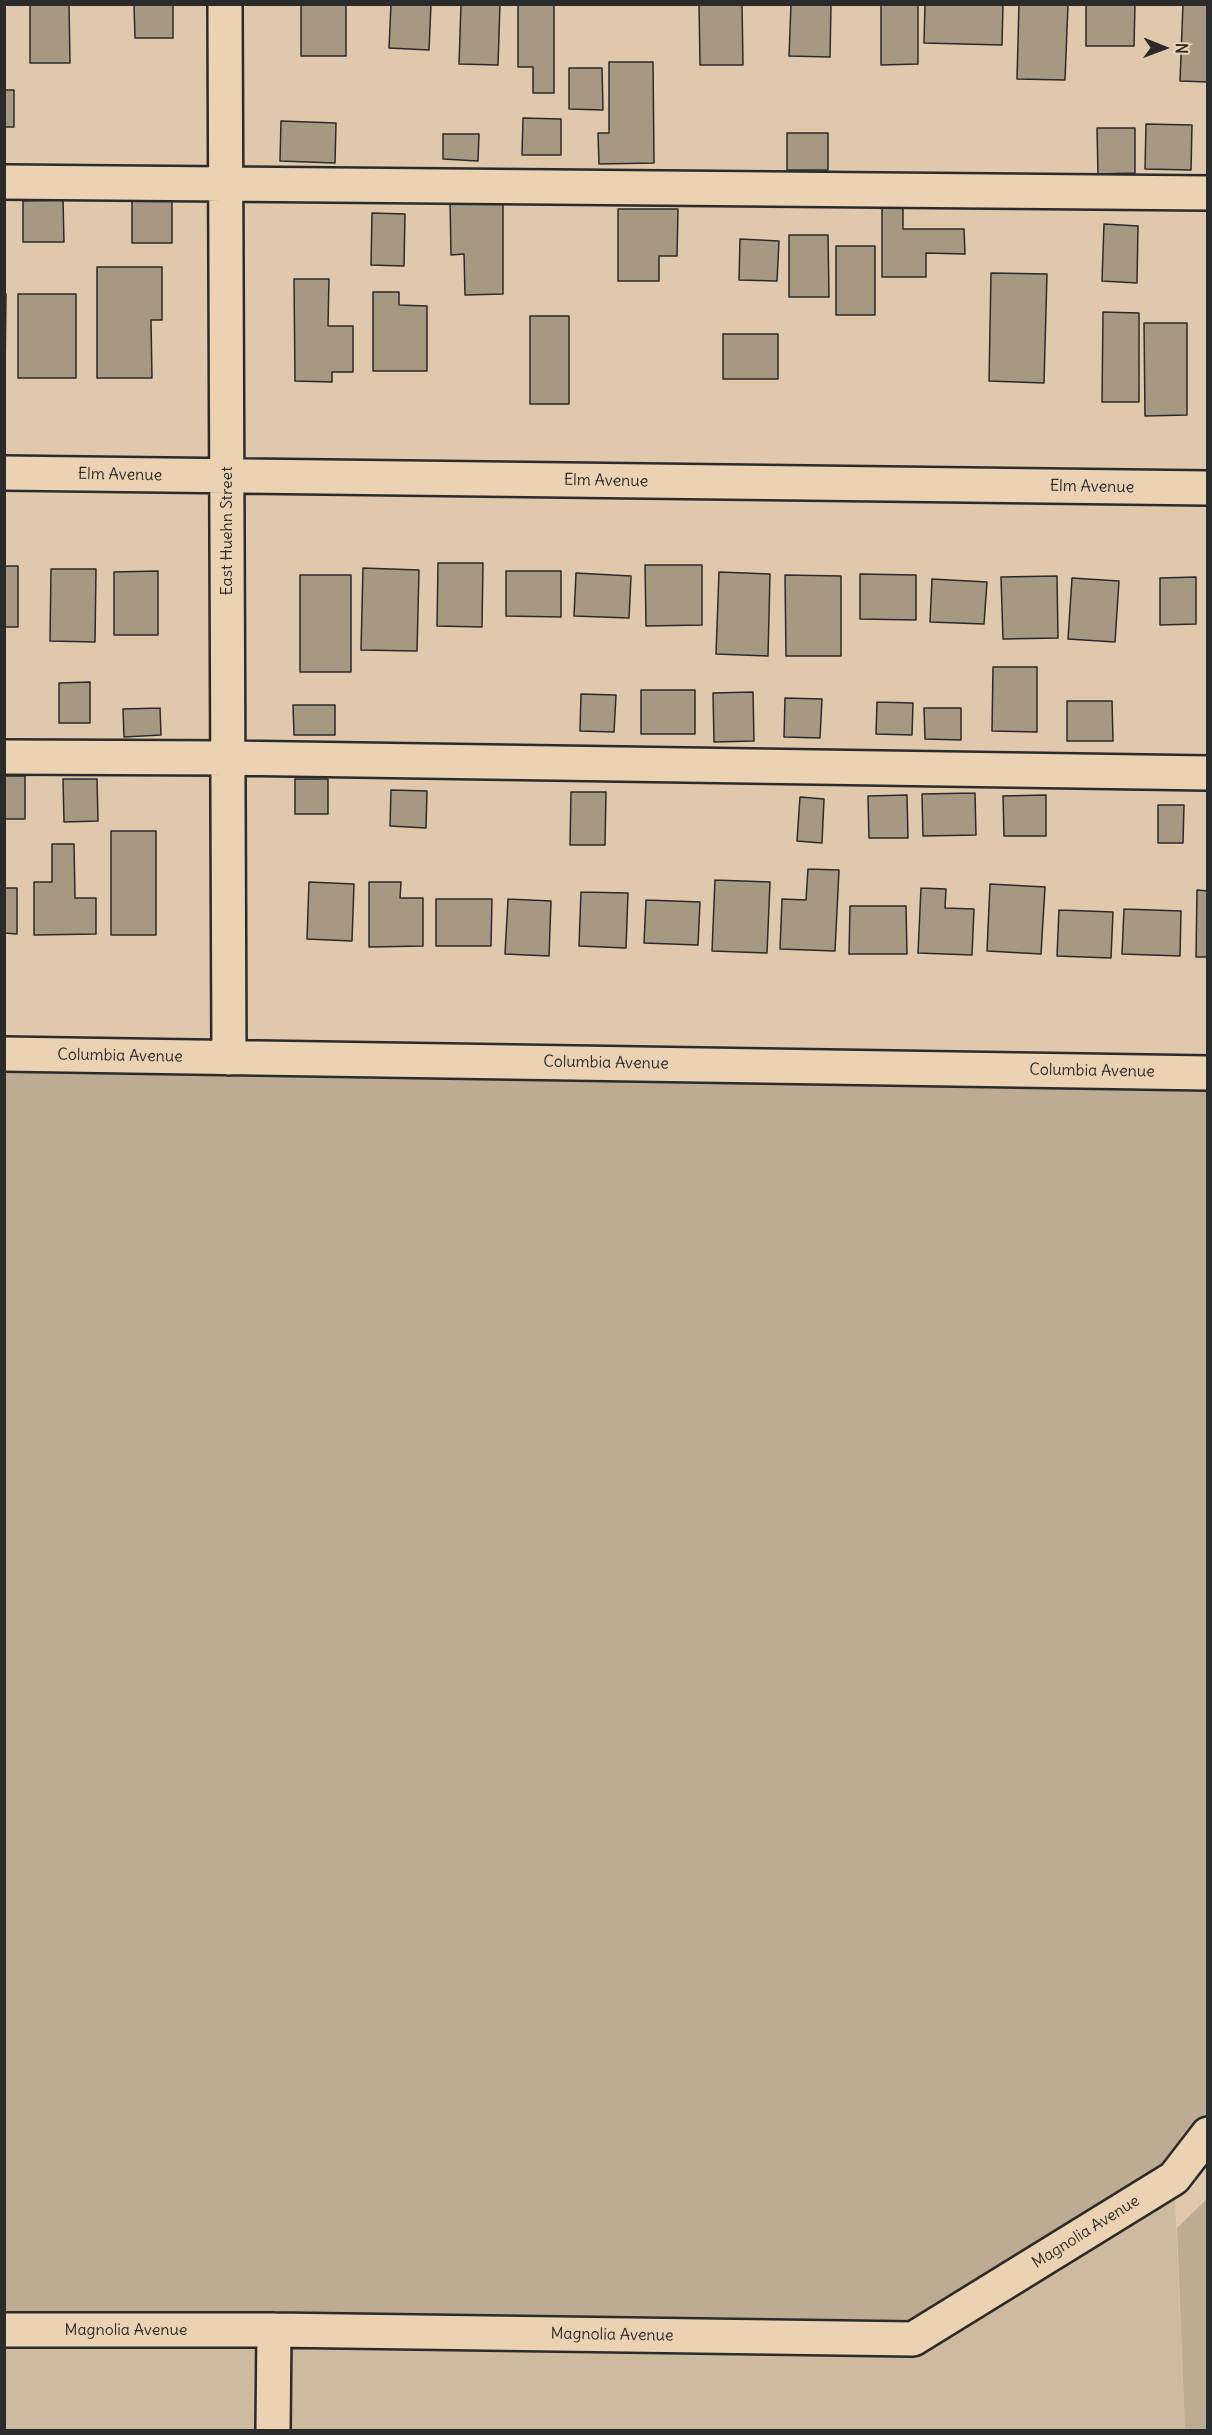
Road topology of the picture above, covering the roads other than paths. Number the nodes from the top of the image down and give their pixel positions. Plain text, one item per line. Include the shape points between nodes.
1 (225, 4) edge
2 (4, 182) edge
3 (226, 185) junction
4 (1208, 193) edge
5 (4, 473) edge
6 (227, 476) junction
7 (1208, 489) edge
8 (4, 757) edge
9 (228, 758) junction
10 (1208, 773) edge
11 (4, 1054) edge
12 (229, 1058) junction
13 (1208, 1072) edge
14 (1208, 2134) edge
15 (4, 2330) edge
16 (273, 2330) junction
17 (273, 2430) edge

1 - 3 street, East Huehn Street
2 - 3 street
3 - 4 street
3 - 6 street, East Huehn Street
5 - 6 street, Elm Avenue
6 - 7 street, Elm Avenue
6 - 9 street, East Huehn Street
8 - 9 street
9 - 10 street
9 - 12 street, East Huehn Street
11 - 12 street, Columbia Avenue
12 - 13 street, Columbia Avenue
14 - 16 street, Magnolia Avenue via 1174,2178 913,2339
15 - 16 street, Magnolia Avenue
16 - 17 street

